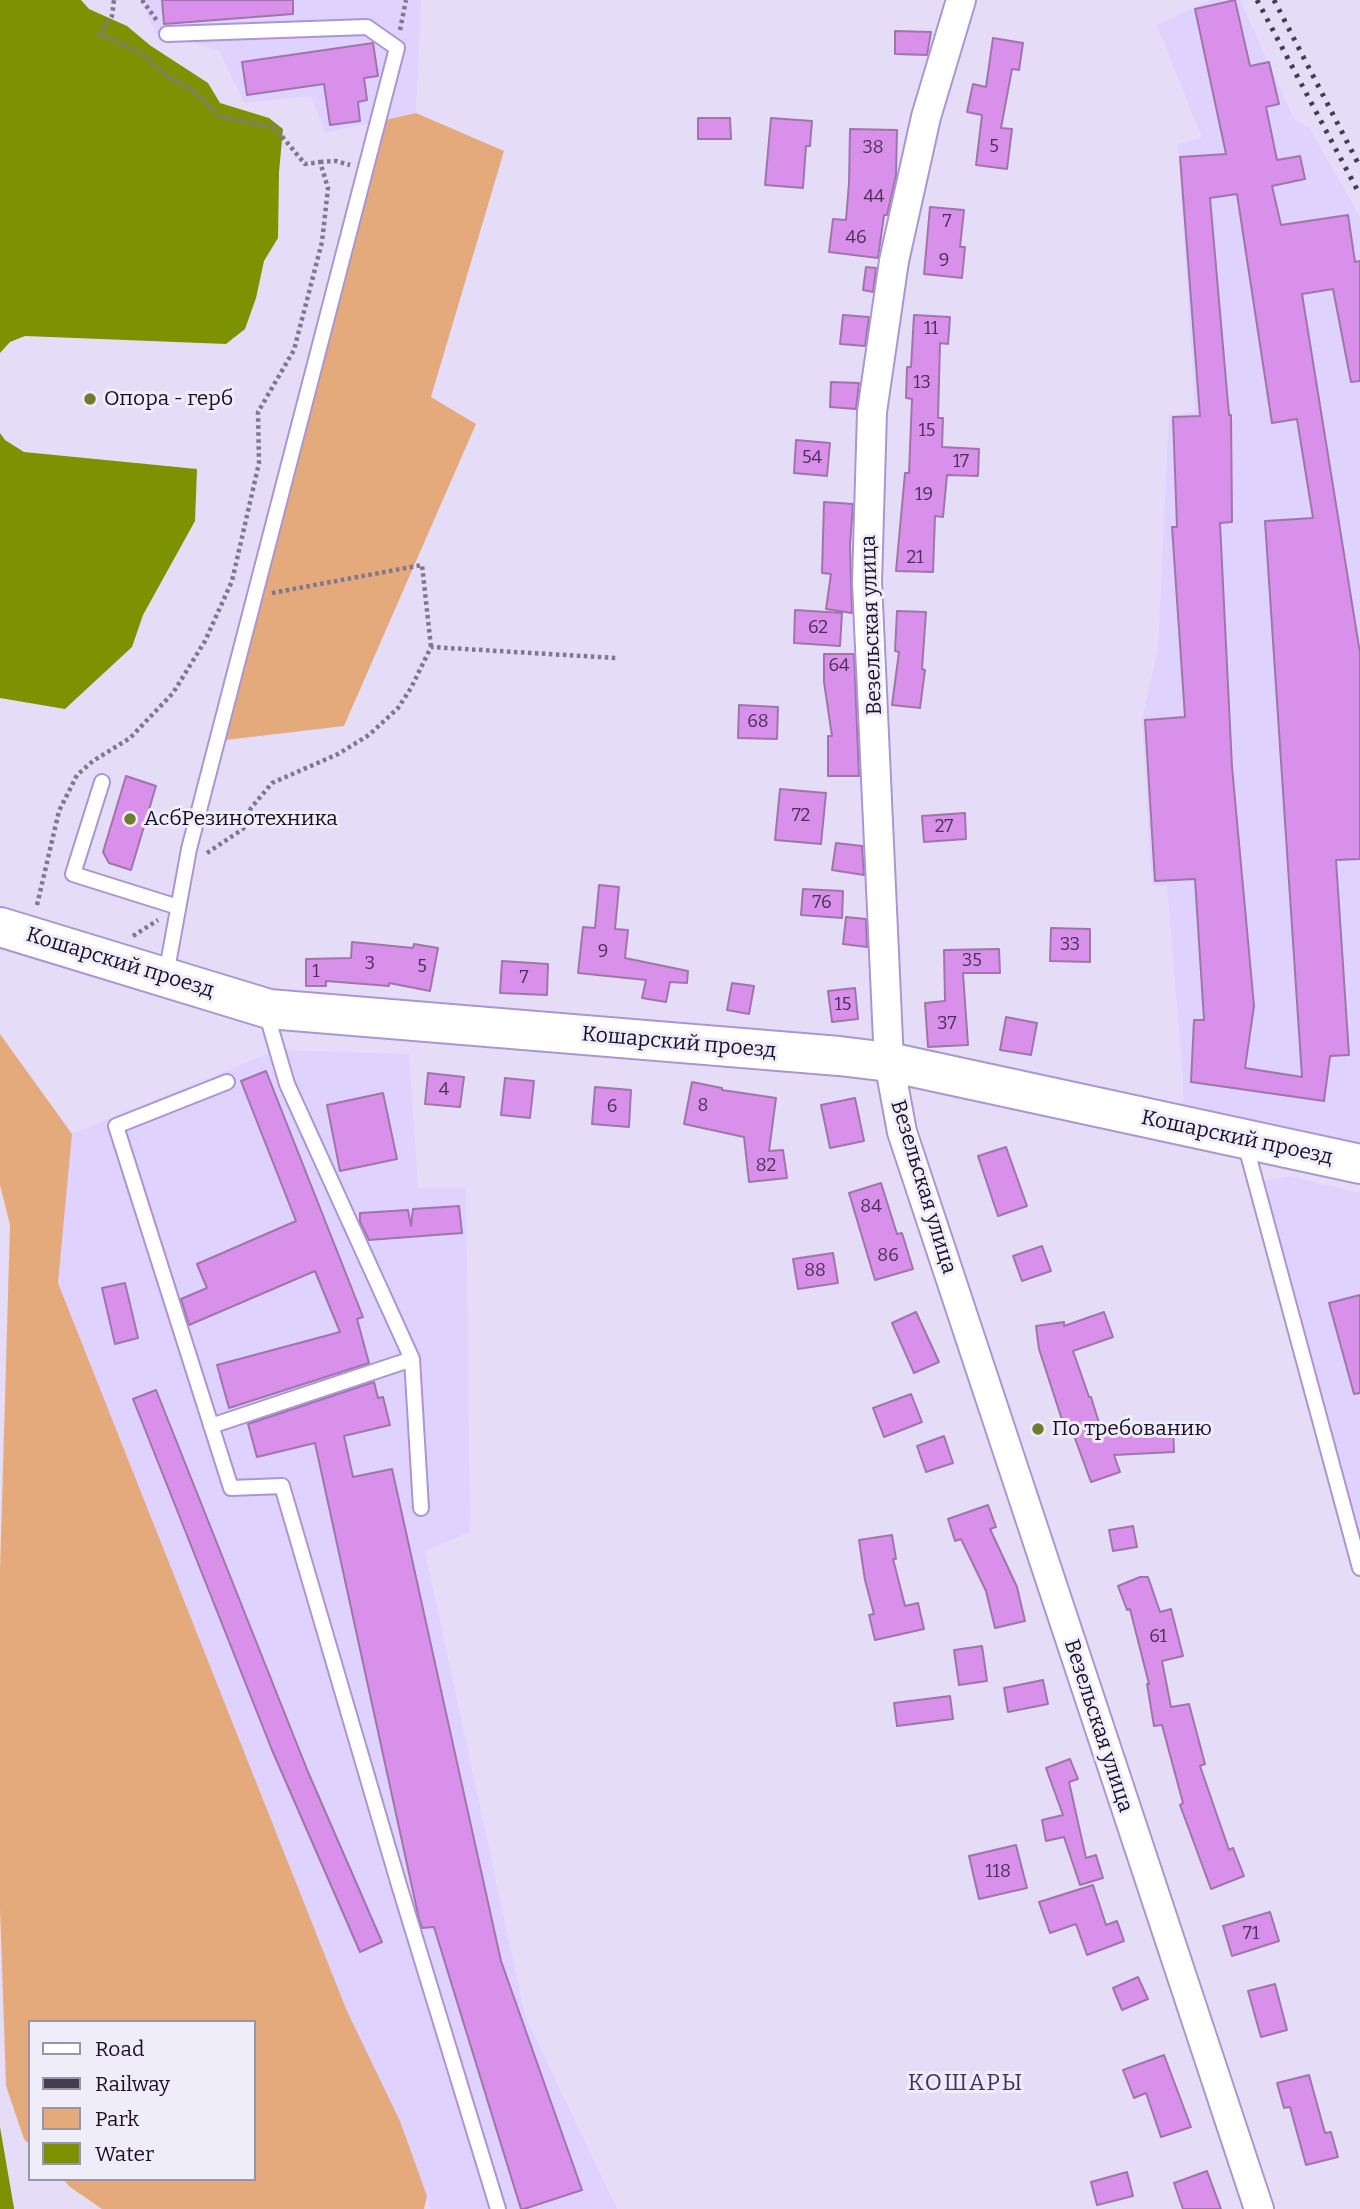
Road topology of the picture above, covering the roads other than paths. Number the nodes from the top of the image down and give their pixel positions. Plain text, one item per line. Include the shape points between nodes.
1 (961, 0) edge
2 (167, 34) road end
3 (102, 782) dead end
4 (178, 907) junction
5 (0, 927) edge
6 (166, 976) junction
7 (269, 1009) junction
8 (889, 1062) junction
9 (227, 1082) dead end
10 (1244, 1140) junction
11 (1360, 1164) edge
12 (412, 1359) junction
13 (211, 1426) junction
14 (421, 1507) dead end
15 (1360, 1568) edge
16 (498, 2209) edge
17 (1259, 2209) edge

1 - 8 street, Везельская улица via 926,117 897,247 872,412 867,582
2 - 4 lane via 367,27 397,48 189,849
3 - 4 lane via 73,874
4 - 6 lane
5 - 6 street, Кошарский проезд
6 - 7 street, Кошарский проезд
7 - 8 street, Кошарский проезд
7 - 12 lane via 287,1084
8 - 10 street, Кошарский проезд
8 - 17 street, Везельская улица via 902,1132
9 - 13 lane via 116,1126
10 - 11 street, Кошарский проезд
10 - 15 lane
12 - 13 lane
12 - 14 lane
13 - 16 lane via 231,1488 282,1486

